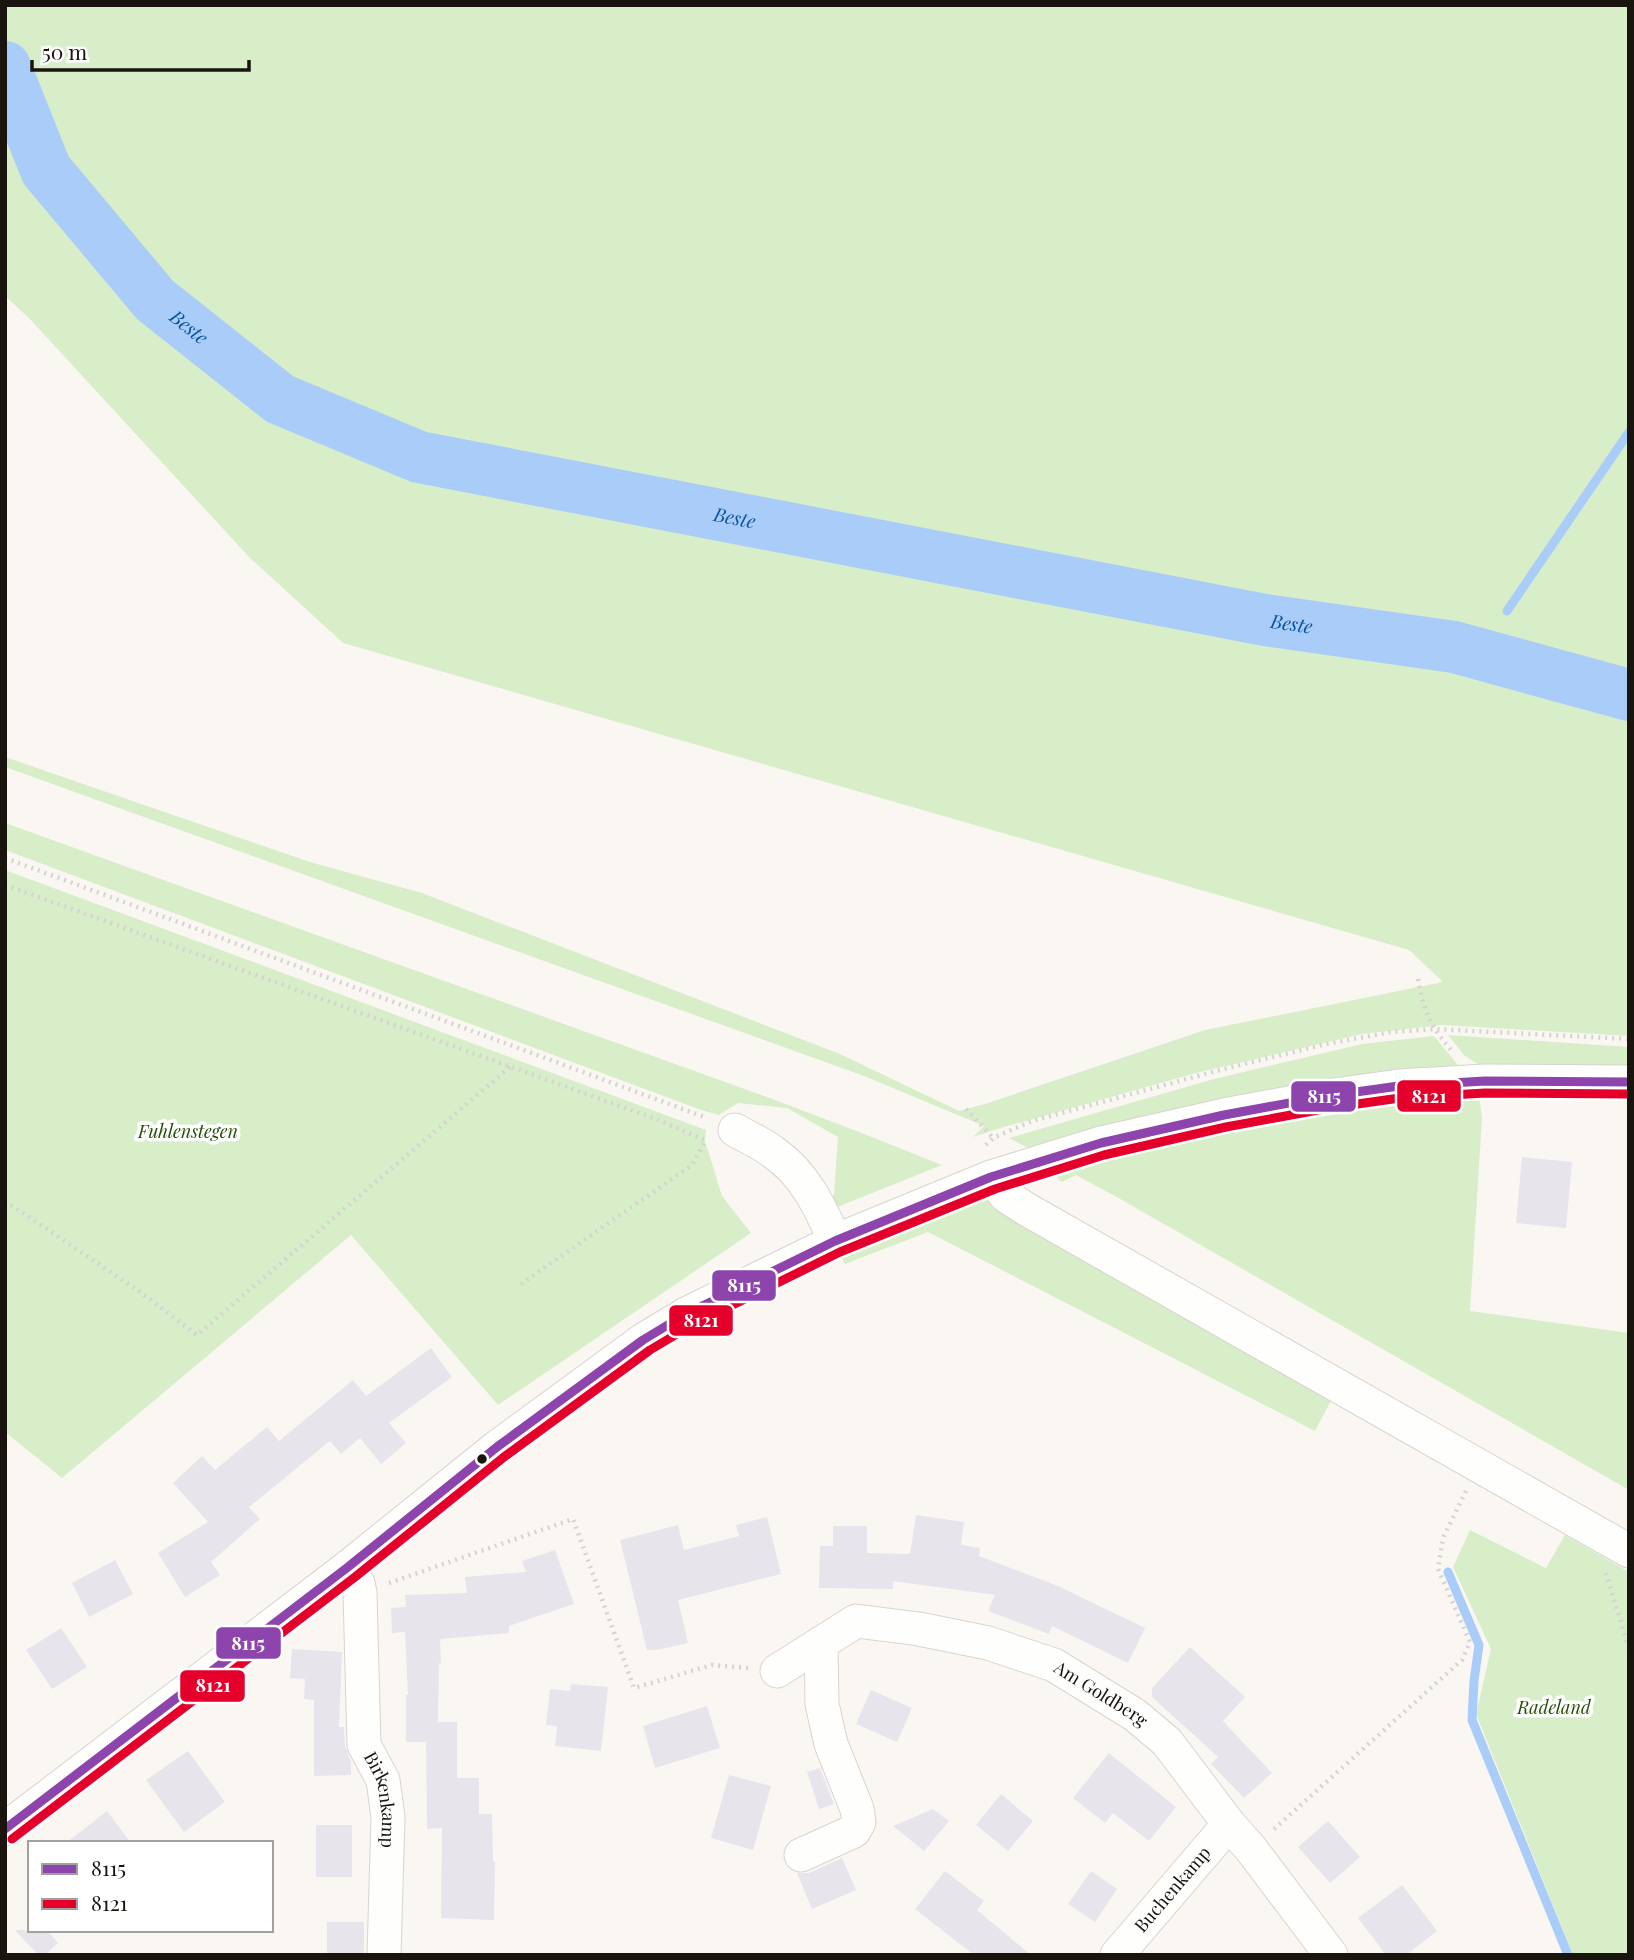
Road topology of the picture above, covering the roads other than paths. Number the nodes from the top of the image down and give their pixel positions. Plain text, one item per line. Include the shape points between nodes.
1 (1629, 1082) edge
2 (723, 1125) road end
3 (988, 1161) junction
4 (835, 1241) junction
5 (1622, 1547) edge
6 (354, 1580) junction
7 (821, 1643) junction
8 (777, 1671) road end
9 (8, 1822) edge
10 (1229, 1824) junction
11 (801, 1855) dead end
12 (384, 1955) edge
13 (1117, 1955) edge
14 (1331, 1955) edge

1 - 3 street via 1485,1081 1399,1086 1237,1112 1101,1143 1023,1168
2 - 4 street via 773,1152 800,1175
3 - 4 street
3 - 5 street via 1006,1195 1026,1209
4 - 6 street via 643,1340 490,1452
6 - 9 street
6 - 12 street, Birkenkamp via 364,1745 383,1780 388,1817
7 - 8 street, Am Goldberg
7 - 10 street, Am Goldberg via 856,1621 988,1643 1054,1665 1135,1715 1167,1742
7 - 11 street via 822,1704 859,1822 854,1831
10 - 13 street, Buchenkamp
10 - 14 street, Am Goldberg

